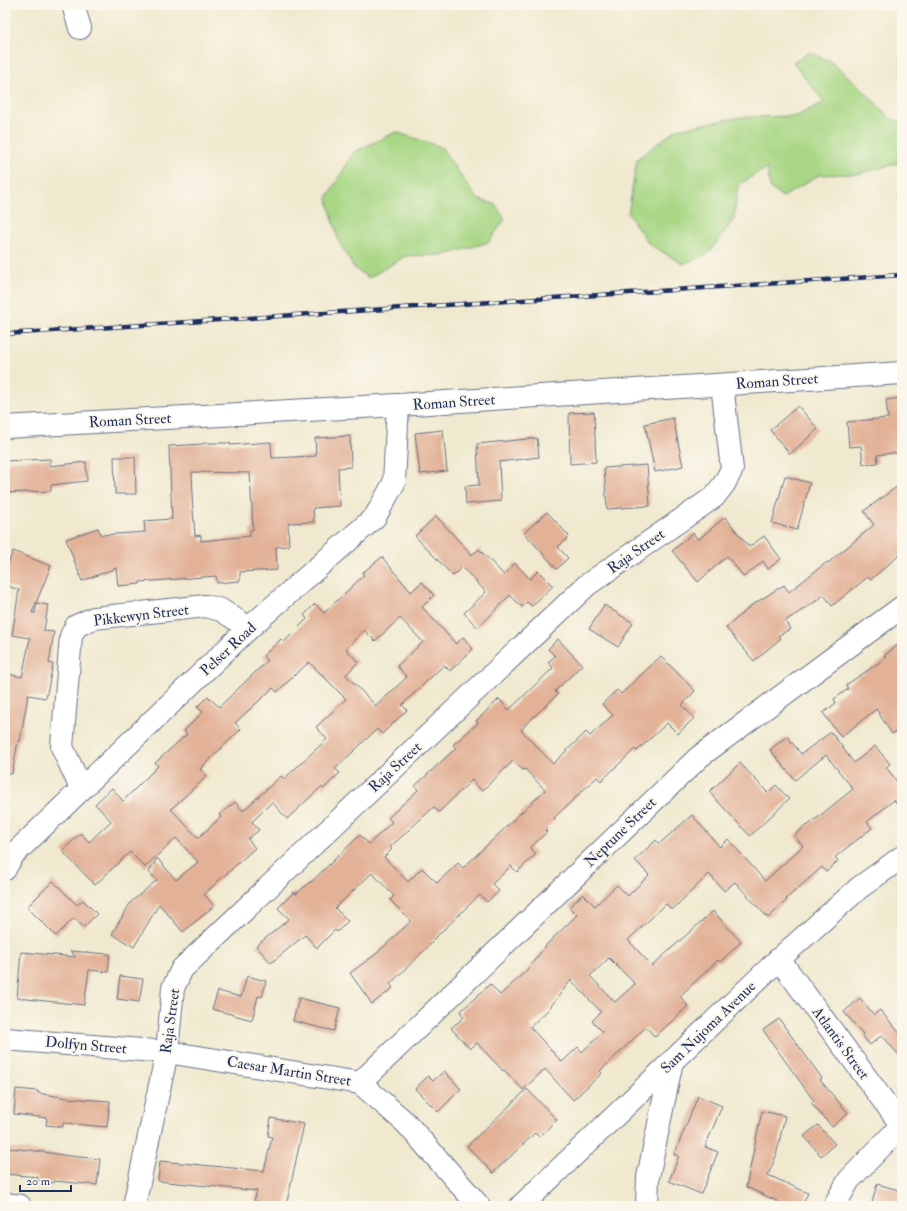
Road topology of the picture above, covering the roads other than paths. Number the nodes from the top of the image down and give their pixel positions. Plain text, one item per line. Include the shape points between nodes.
1 (73, 5) edge
2 (80, 28) dead end
3 (902, 373) edge
4 (722, 385) junction
5 (398, 405) junction
6 (5, 428) edge
7 (902, 607) edge
8 (249, 628) junction
9 (82, 788) junction
10 (902, 857) edge
11 (5, 869) edge
12 (780, 959) junction
13 (5, 1039) edge
14 (167, 1052) junction
15 (672, 1061) junction
16 (360, 1083) junction
17 (902, 1126) edge
18 (5, 1204) edge
19 (20, 1206) edge
20 (134, 1206) edge
21 (479, 1206) edge
22 (521, 1206) edge
23 (647, 1206) edge
24 (834, 1206) edge

1 - 2 street
3 - 4 street, Roman Street
4 - 5 street, Roman Street
4 - 14 street, Raja Street via 732,469 714,497 587,585 182,969 173,988
5 - 6 street, Roman Street
5 - 8 street, Pelser Road via 394,483 375,517
7 - 16 street, Neptune Street via 699,757
8 - 9 street, Pelser Road
8 - 9 street, Pikkewyn Street via 221,610 206,606 94,618 76,626 71,636 62,747
9 - 11 street, Pelser Road via 12,856
10 - 12 street, Sam Nujoma Avenue via 859,888
12 - 15 street, Sam Nujoma Avenue
12 - 17 street, Atlantis Street
13 - 14 street, Dolfyn Street
14 - 16 street, Caesar Martin Street
14 - 20 street, Raja Street
15 - 22 street, Sam Nujoma Avenue
15 - 23 street via 648,1177
16 - 21 street, Caesar Martin Street via 406,1123
17 - 24 street via 849,1180
18 - 19 street

